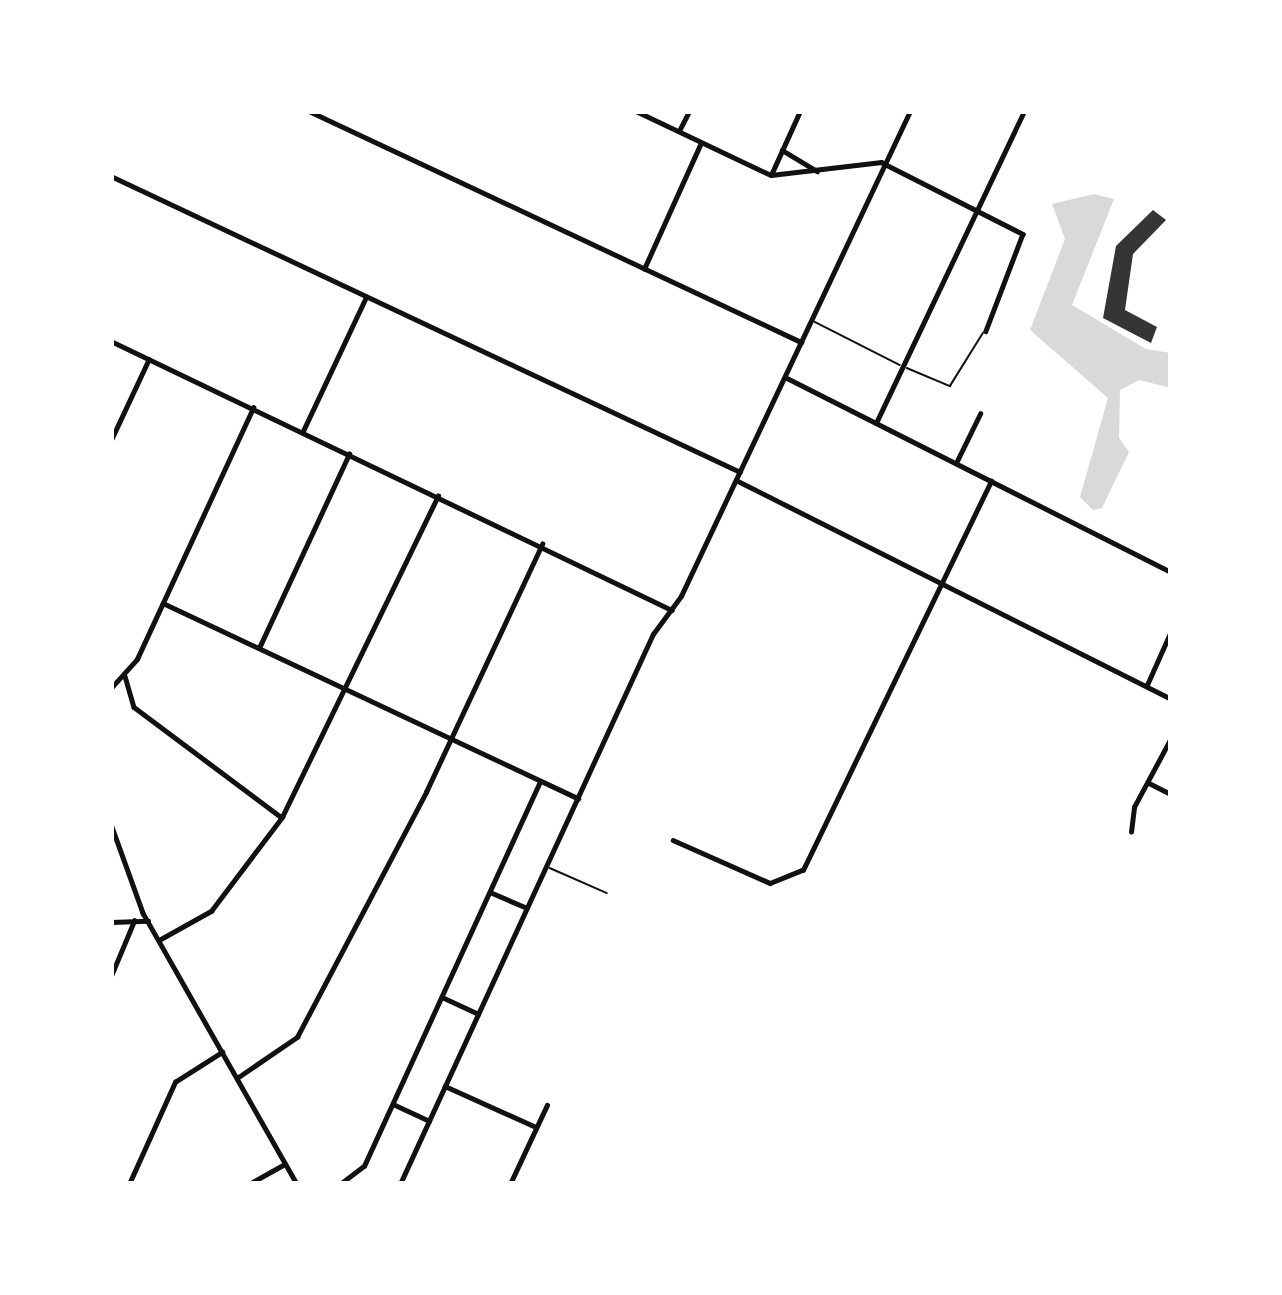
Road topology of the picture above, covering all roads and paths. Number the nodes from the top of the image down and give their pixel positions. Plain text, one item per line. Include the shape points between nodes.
1 (309, 111) edge
2 (636, 111) edge
3 (689, 111) edge
4 (800, 111) edge
5 (910, 111) edge
6 (1024, 111) edge
7 (680, 131) junction
8 (701, 143) junction
9 (782, 150) junction
10 (886, 165) junction
11 (817, 171) junction
12 (771, 175) junction
13 (111, 176) edge
14 (975, 212) junction
15 (644, 268) junction
16 (366, 297) junction
17 (812, 321) junction
18 (986, 331) joint
19 (111, 340) edge
20 (801, 342) junction
21 (149, 359) junction
22 (903, 366) junction
23 (785, 377) junction
24 (254, 408) junction
25 (980, 414) dead end
26 (876, 423) junction
27 (303, 431) junction
28 (111, 440) edge
29 (349, 454) junction
30 (956, 463) junction
31 (740, 472) junction
32 (736, 480) junction
33 (991, 481) junction
34 (438, 495) junction
35 (542, 544) junction
36 (1171, 572) edge
37 (942, 583) junction
38 (163, 603) junction
39 (672, 610) junction
40 (1171, 631) edge
41 (259, 648) junction
42 (124, 676) junction
43 (1147, 685) junction
44 (111, 688) edge
45 (347, 690) junction
46 (1171, 699) edge
47 (1171, 738) edge
48 (452, 739) junction
49 (540, 782) junction
50 (1148, 782) junction
51 (1171, 794) edge
52 (578, 798) junction
53 (282, 818) junction
54 (111, 824) edge
55 (1131, 832) dead end
56 (673, 840) dead end
57 (546, 866) junction
58 (490, 892) junction
59 (607, 893) dead end
60 (527, 908) junction
61 (134, 921) junction
62 (148, 921) junction
63 (111, 922) edge
64 (159, 940) junction
65 (111, 976) edge
66 (442, 997) junction
67 (478, 1014) junction
68 (222, 1052) junction
69 (237, 1078) junction
70 (445, 1086) junction
71 (393, 1104) junction
72 (547, 1105) dead end
73 (429, 1120) junction
74 (536, 1127) junction
75 (285, 1164) junction
76 (129, 1184) edge
77 (249, 1184) edge
78 (297, 1184) edge
79 (340, 1184) edge
80 (400, 1184) edge
81 (510, 1184) edge

1 - 15 street
2 - 7 street
3 - 7 street
4 - 9 street
5 - 10 street
6 - 14 street
7 - 8 street
8 - 12 street
8 - 15 street
9 - 11 street
9 - 12 street
10 - 11 street
10 - 14 street
10 - 17 street
11 - 12 street
13 - 16 street
14 - 18 street via 1024,234
14 - 22 street
15 - 20 street
16 - 27 street
16 - 31 street
17 - 20 street
17 - 22 lane
18 - 22 lane via 950,386
19 - 21 street
20 - 23 street
21 - 24 street
21 - 28 street
22 - 26 street
23 - 26 street
23 - 31 street
24 - 27 street
24 - 38 street
25 - 30 street
26 - 30 street
27 - 29 street
29 - 34 street
29 - 41 street
30 - 33 street
31 - 32 street
32 - 37 street
32 - 39 street
33 - 36 street
33 - 37 street
34 - 35 street
34 - 45 street
35 - 39 street
35 - 48 street
37 - 43 street
37 - 56 street via 803,870 770,883
38 - 41 street
38 - 42 street
39 - 52 street via 652,634
40 - 43 street
41 - 45 street
42 - 44 street
42 - 53 street via 134,707
43 - 46 street
45 - 48 street
45 - 53 street
47 - 50 street
48 - 49 street
48 - 69 street via 291,1046
49 - 52 street
49 - 58 street
50 - 51 street
50 - 55 street
52 - 57 street
53 - 64 street via 211,911
54 - 62 street
57 - 59 lane
57 - 60 street
58 - 60 street
58 - 66 street
60 - 67 street
61 - 62 street
61 - 63 street
61 - 65 street
62 - 64 street
64 - 68 street
66 - 67 street
66 - 71 street
67 - 70 street
68 - 69 street
68 - 76 street via 175,1082
69 - 75 street
70 - 73 street
70 - 74 street
71 - 73 street
71 - 79 street via 364,1166
72 - 74 street
73 - 80 street
74 - 81 street
75 - 77 street
75 - 78 street

